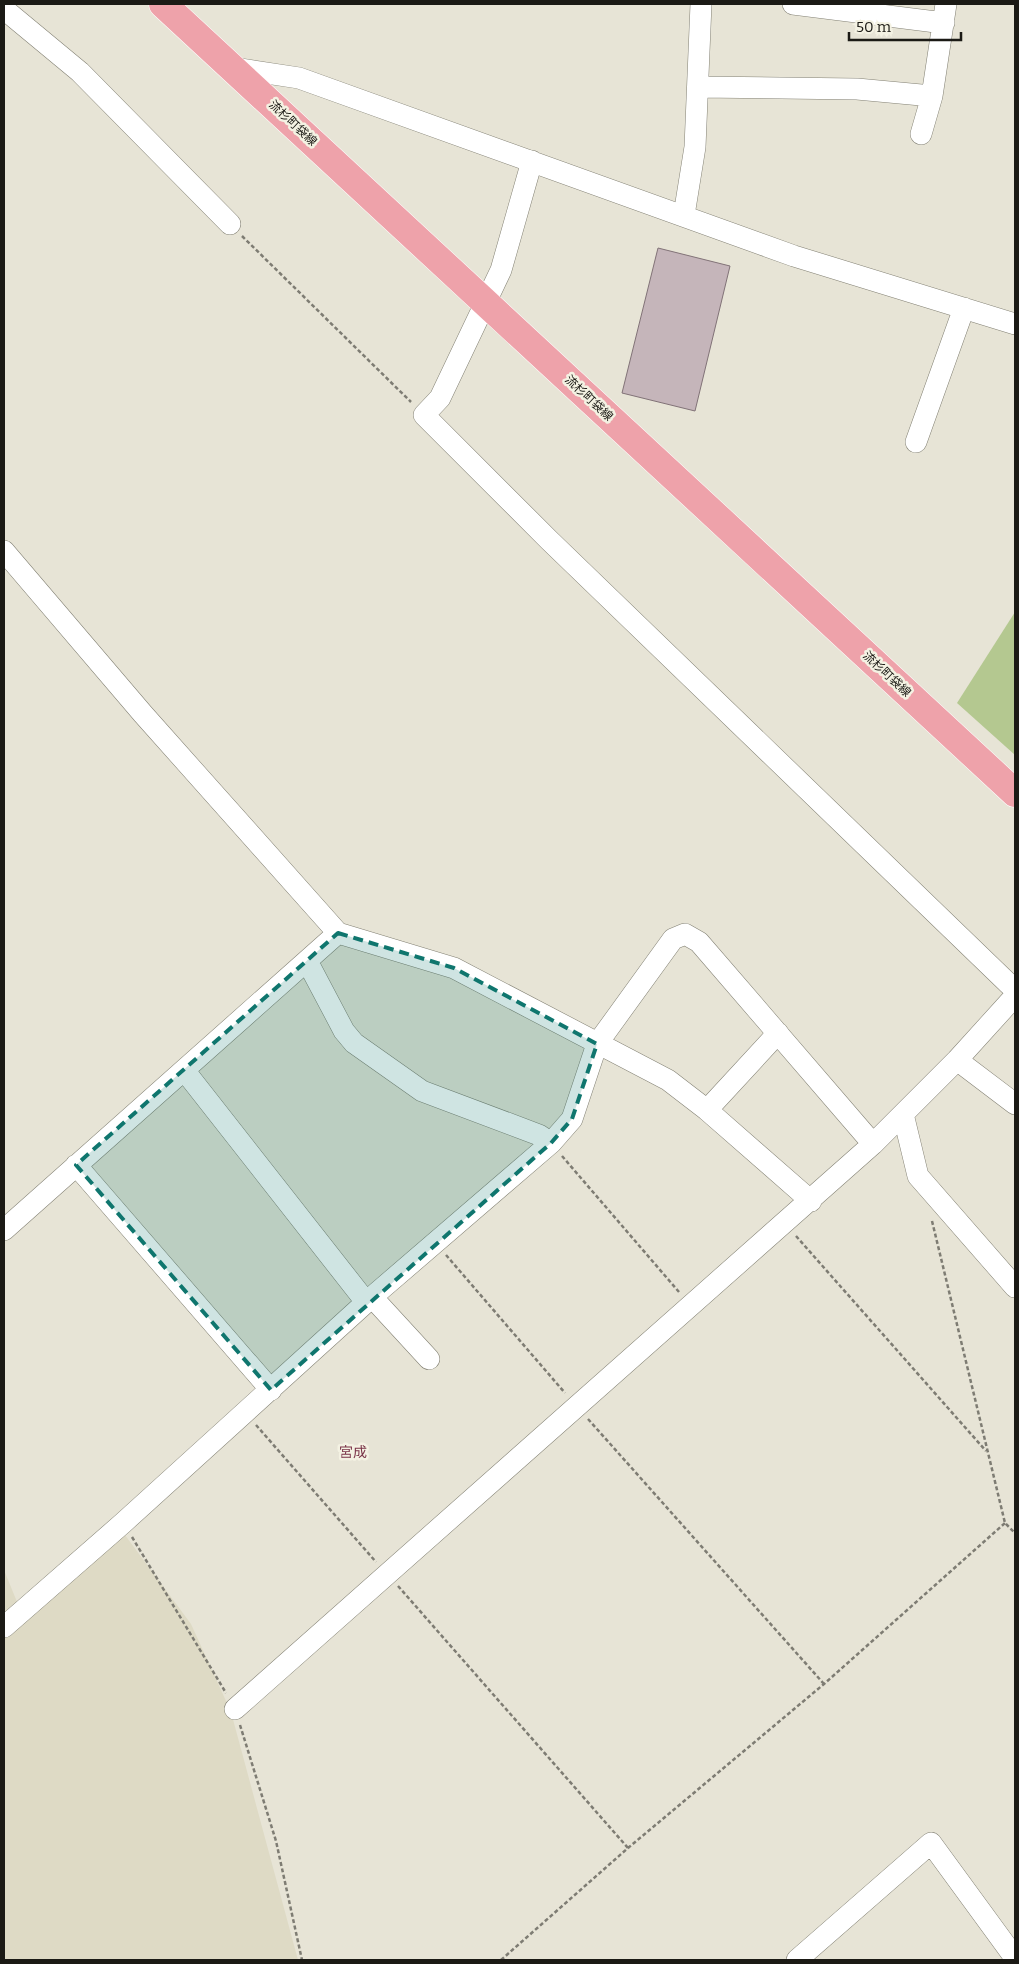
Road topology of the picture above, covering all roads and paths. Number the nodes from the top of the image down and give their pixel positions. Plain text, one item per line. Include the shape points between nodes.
1 (164, 4) edge
2 (702, 4) edge
3 (793, 4) edge
4 (4, 9) edge
5 (945, 13) edge
6 (234, 68) junction
7 (698, 87) junction
8 (932, 96) junction
9 (921, 134) dead end
10 (532, 161) junction
11 (684, 216) junction
12 (230, 224) joint
13 (487, 304) junction
14 (964, 308) junction
15 (1015, 324) edge
16 (424, 416) junction
17 (916, 442) dead end
18 (4, 551) edge
19 (1015, 793) edge
20 (338, 933) junction
21 (307, 961) junction
22 (1015, 990) edge
23 (1015, 996) edge
24 (778, 1033) junction
25 (597, 1044) junction
26 (957, 1060) junction
27 (184, 1070) junction
28 (1015, 1104) edge
29 (708, 1110) junction
30 (903, 1114) junction
31 (551, 1143) junction
32 (873, 1144) junction
33 (76, 1165) junction
34 (924, 1183) junction
35 (811, 1201) junction
36 (785, 1223) junction
37 (4, 1230) edge
38 (435, 1242) junction
39 (1015, 1287) edge
40 (369, 1300) junction
41 (691, 1306) junction
42 (429, 1359) dead end
43 (271, 1390) junction
44 (577, 1407) junction
45 (245, 1412) junction
46 (986, 1451) junction
47 (123, 1523) junction
48 (1005, 1523) junction
49 (1015, 1533) edge
50 (387, 1574) junction
51 (4, 1627) edge
52 (824, 1684) junction
53 (235, 1709) junction
54 (628, 1848) junction
55 (1015, 1958) edge
56 (302, 1960) edge
57 (501, 1960) edge
58 (797, 1960) edge

1 - 6 main road, 流杉町袋線
2 - 7 street
3 - 5 street
4 - 12 street via 80,72
5 - 8 street
6 - 10 street via 299,78
6 - 13 main road, 流杉町袋線
7 - 8 street via 857,89
7 - 11 street via 695,147
8 - 9 street
10 - 11 street
10 - 13 street via 501,270
11 - 14 street via 794,256
12 - 16 path
13 - 16 street via 440,398
13 - 19 main road, 流杉町袋線
14 - 15 street
14 - 17 street
16 - 22 street via 548,540
18 - 20 street via 143,714
20 - 21 street
20 - 25 street via 454,968
21 - 27 street
21 - 31 street via 344,1031 354,1043 422,1091 538,1135
23 - 26 street
24 - 25 street via 699,942 685,934 673,939
24 - 29 street
24 - 32 street
25 - 29 street via 668,1080
25 - 31 street via 572,1119
26 - 28 street
26 - 30 street
27 - 33 street
27 - 40 street
29 - 35 street
30 - 32 street
30 - 34 street via 918,1176
31 - 38 street
31 - 41 path
32 - 35 street
33 - 37 street
33 - 43 street
34 - 39 street
34 - 46 path
35 - 36 street
36 - 41 street
36 - 46 path
38 - 40 street
38 - 44 path
40 - 42 street
40 - 43 street
41 - 44 street
43 - 45 street
44 - 50 street
44 - 52 path
45 - 47 street
45 - 50 path
46 - 48 path
47 - 51 street
47 - 53 path
48 - 49 path
48 - 52 path
50 - 53 street
50 - 54 path
52 - 54 path
53 - 56 path via 276,1841
54 - 57 path
55 - 58 street via 931,1843

